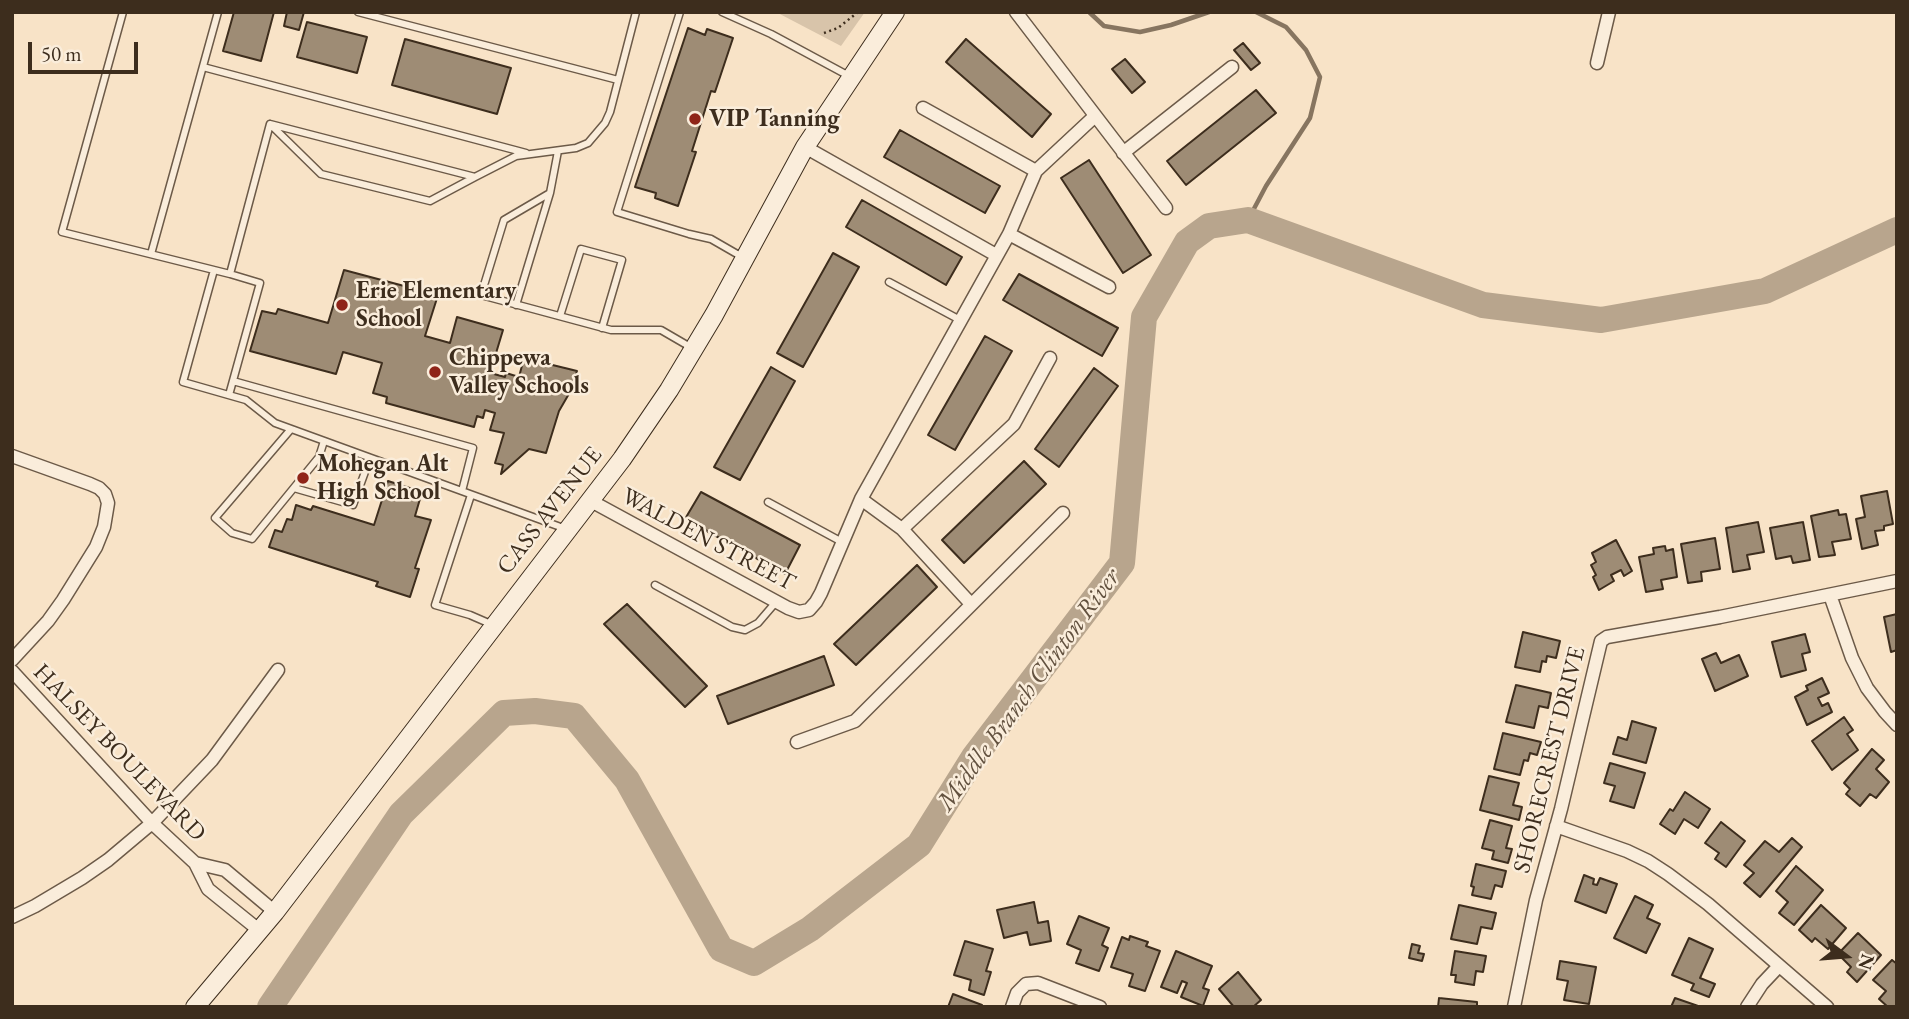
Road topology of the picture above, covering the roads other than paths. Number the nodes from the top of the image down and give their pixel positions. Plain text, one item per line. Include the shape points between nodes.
1 (123, 12) edge
2 (218, 12) edge
3 (358, 12) edge
4 (636, 12) edge
5 (680, 12) edge
6 (722, 12) edge
7 (895, 12) edge
8 (1016, 12) edge
9 (1609, 12) edge
10 (1597, 63) dead end
11 (203, 67) junction
12 (1232, 67) dead end
13 (851, 77) junction
14 (618, 80) junction
15 (923, 108) dead end
16 (1095, 116) junction
17 (270, 124) junction
18 (805, 147) junction
19 (558, 151) junction
20 (1123, 153) junction
21 (531, 154) junction
22 (1036, 170) junction
23 (475, 177) junction
24 (550, 193) junction
25 (1166, 208) dead end
26 (1009, 234) junction
27 (151, 254) junction
28 (996, 255) junction
29 (745, 258) junction
30 (214, 270) junction
31 (230, 274) junction
32 (889, 282) dead end
33 (1110, 287) dead end
34 (516, 305) junction
35 (560, 316) junction
36 (960, 320) junction
37 (602, 328) junction
38 (694, 349) junction
39 (1050, 358) dead end
40 (233, 381) junction
41 (229, 395) junction
42 (291, 429) junction
43 (324, 440) junction
44 (12, 456) edge
45 (370, 458) junction
46 (294, 488) junction
47 (461, 491) junction
48 (471, 495) junction
49 (861, 499) junction
50 (591, 501) junction
51 (768, 502) dead end
52 (1063, 513) dead end
53 (902, 529) junction
54 (567, 530) junction
55 (842, 542) junction
56 (1897, 581) edge
57 (655, 585) dead end
58 (1830, 594) junction
59 (776, 602) junction
60 (971, 604) junction
61 (494, 625) junction
62 (12, 660) edge
63 (278, 670) dead end
64 (12, 671) edge
65 (1897, 725) edge
66 (797, 742) dead end
67 (152, 823) junction
68 (1556, 826) junction
69 (195, 863) junction
70 (275, 912) junction
71 (12, 917) edge
72 (260, 931) junction
73 (1779, 966) junction
74 (195, 1007) edge
75 (1012, 1007) edge
76 (1100, 1007) edge
77 (1514, 1007) edge
78 (1747, 1007) edge
79 (1827, 1007) edge

1 - 27 lane via 62,232
2 - 11 lane
3 - 14 lane
4 - 14 lane
5 - 29 lane via 617,212 711,239
6 - 13 lane
7 - 13 main road, CASS AVENUE
8 - 16 street
9 - 10 street
11 - 21 lane
11 - 27 lane
12 - 20 street
13 - 18 main road, CASS AVENUE
14 - 19 lane via 610,112 598,134 588,143
15 - 22 street
16 - 20 street
16 - 22 street, WALDEN STREET
17 - 23 lane
17 - 23 lane via 321,174 430,201
17 - 31 lane
18 - 28 street
18 - 29 main road, CASS AVENUE
19 - 21 lane
19 - 24 lane
20 - 25 street
21 - 23 lane via 516,156
22 - 26 street, WALDEN STREET
24 - 34 lane
24 - 34 lane via 504,219 500,232 481,295
26 - 28 street, WALDEN STREET
26 - 33 street
27 - 30 lane
28 - 36 street, WALDEN STREET
29 - 38 main road, CASS AVENUE
30 - 31 lane
30 - 41 lane via 183,382
31 - 40 lane via 260,283
32 - 36 lane
34 - 35 lane
35 - 37 lane
35 - 37 lane via 581,249 622,260
36 - 49 street, WALDEN STREET
37 - 38 lane via 661,330
38 - 50 main road, CASS AVENUE
39 - 53 street via 1014,424
40 - 41 lane
40 - 47 lane via 473,448
41 - 42 lane via 246,400 275,423
42 - 43 lane
42 - 46 lane via 215,518 232,533 252,539
43 - 45 lane
43 - 46 lane via 319,457
44 - 62 street via 99,488 108,503 96,547 48,621
45 - 46 lane via 354,505
45 - 47 lane
47 - 48 lane
48 - 54 lane
48 - 61 lane via 435,605
49 - 53 street
49 - 55 street, WALDEN STREET
50 - 54 main road, CASS AVENUE
50 - 59 street, WALDEN STREET
51 - 55 lane
52 - 60 street
53 - 60 street
54 - 61 main road, CASS AVENUE
55 - 59 street, WALDEN STREET via 809,610
56 - 58 street
57 - 59 lane via 745,630 758,623
58 - 65 street via 1867,688
58 - 68 street, SHORECREST DRIVE via 1601,641
60 - 66 street via 855,721
61 - 70 main road, CASS AVENUE
63 - 67 street via 212,760
64 - 67 street, HALSEY BOULEVARD
67 - 69 street, HALSEY BOULEVARD
67 - 71 street via 82,878
68 - 73 street via 1648,861 1708,904
68 - 77 street, SHORECREST DRIVE
69 - 70 street, HALSEY BOULEVARD via 225,870
69 - 72 street, HALSEY BOULEVARD via 208,890
70 - 72 main road, CASS AVENUE
72 - 74 main road, CASS AVENUE
73 - 78 street
73 - 79 street
75 - 76 street via 1026,984 1038,982

